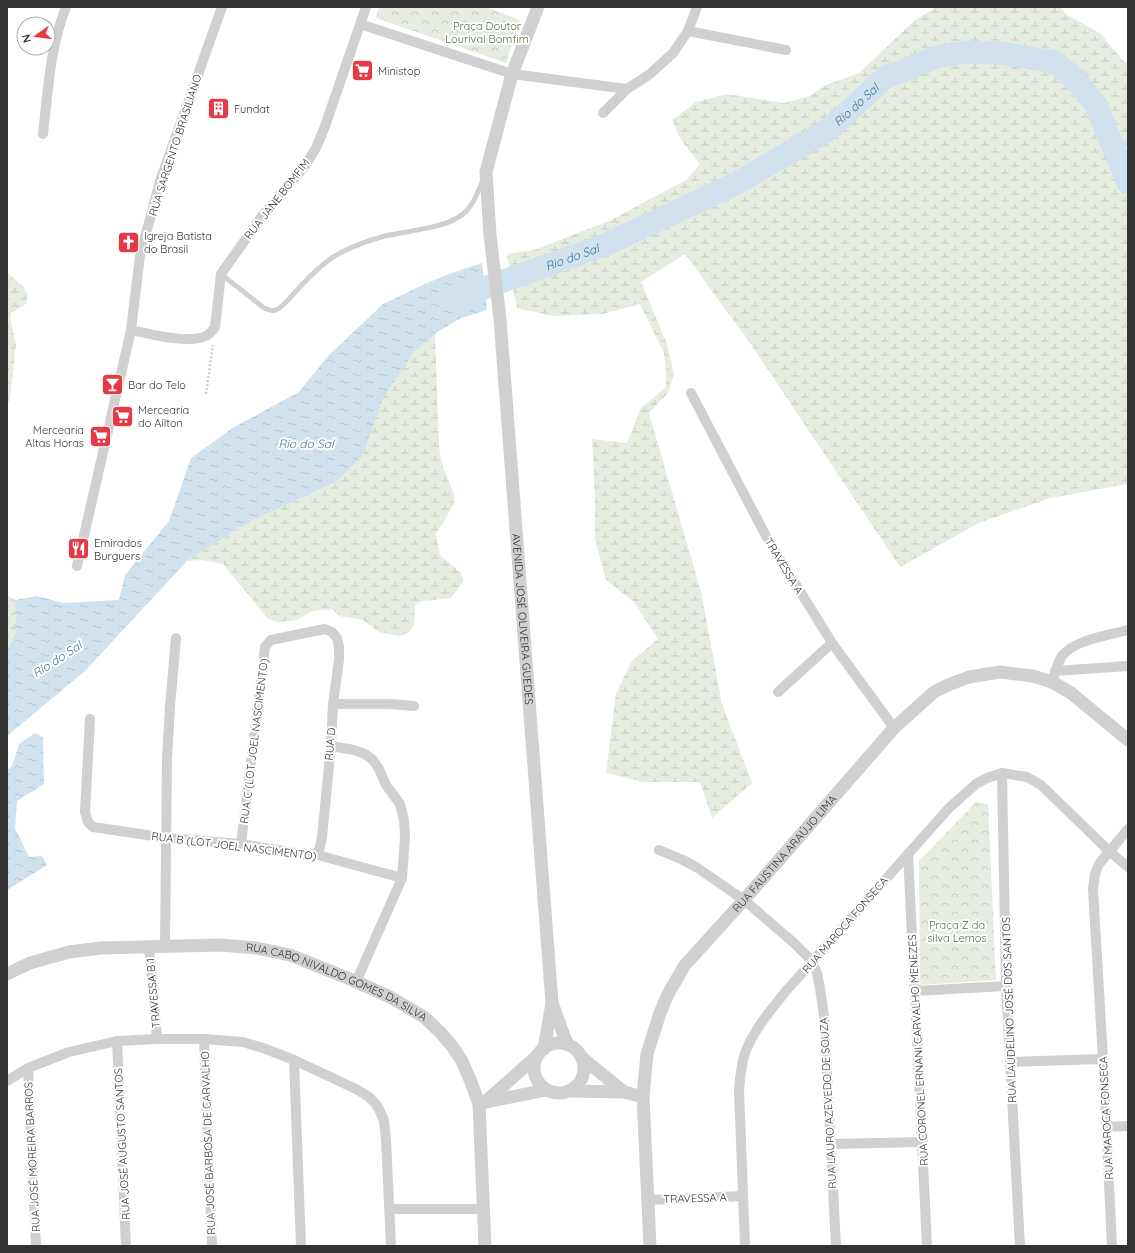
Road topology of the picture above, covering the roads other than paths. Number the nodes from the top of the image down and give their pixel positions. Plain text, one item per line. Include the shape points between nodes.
1 (66, 7) edge
2 (222, 7) edge
3 (366, 7) edge
4 (538, 7) edge
5 (697, 7) edge
6 (360, 24) junction
7 (688, 31) junction
8 (786, 50) dead end
9 (512, 74) junction
10 (627, 89) junction
11 (604, 113) dead end
12 (43, 134) dead end
13 (486, 172) junction
14 (220, 274) junction
15 (131, 330) junction
16 (691, 394) dead end
17 (77, 566) dead end
18 (1128, 630) edge
19 (332, 632) joint
20 (176, 638) dead end
21 (832, 643) junction
22 (1128, 666) edge
23 (1054, 677) junction
24 (778, 692) dead end
25 (333, 704) junction
26 (414, 706) dead end
27 (90, 719) dead end
28 (894, 728) junction
29 (1128, 740) edge
30 (330, 746) junction
31 (1002, 773) junction
32 (1128, 829) edge
33 (167, 838) junction
34 (241, 844) junction
35 (659, 850) dead end
36 (1110, 851) junction
37 (908, 853) junction
38 (314, 854) junction
39 (1128, 867) edge
40 (402, 878) junction
41 (744, 900) junction
42 (149, 946) junction
43 (165, 946) junction
44 (812, 961) junction
45 (7, 974) edge
46 (356, 982) junction
47 (1006, 986) junction
48 (915, 991) junction
49 (552, 1003) junction
50 (157, 1039) junction
51 (204, 1039) junction
52 (117, 1041) junction
53 (567, 1044) junction
54 (541, 1052) junction
55 (581, 1057) junction
56 (1103, 1058) junction
57 (294, 1060) junction
58 (1011, 1062) junction
59 (28, 1068) junction
60 (7, 1081) edge
61 (546, 1090) junction
62 (570, 1091) junction
63 (624, 1092) junction
64 (643, 1097) junction
65 (481, 1103) junction
66 (1128, 1126) edge
67 (1107, 1127) junction
68 (923, 1142) junction
69 (831, 1144) junction
70 (743, 1196) junction
71 (648, 1200) junction
72 (390, 1209) junction
73 (483, 1209) junction
74 (36, 1246) edge
75 (126, 1246) edge
76 (212, 1246) edge
77 (301, 1246) edge
78 (391, 1246) edge
79 (485, 1246) edge
80 (650, 1246) edge
81 (745, 1246) edge
82 (836, 1246) edge
83 (927, 1246) edge
84 (1020, 1246) edge
85 (1112, 1246) edge

1 - 12 street via 57,35 49,78
2 - 15 street, RUA SARGENTO BRASILIANO via 160,181 140,256
3 - 6 street, RUA JANE BOMFIM
4 - 9 street, AVENIDA JOSÉ OLIVEIRA GUEDES
5 - 7 street
6 - 9 street
6 - 14 street, RUA JANE BOMFIM via 316,148 305,166 262,216
7 - 8 street
7 - 10 street via 673,53 650,74
9 - 10 street
9 - 13 street, AVENIDA JOSÉ OLIVEIRA GUEDES
10 - 11 street
13 - 14 lane via 475,199 463,215 429,227 361,243 336,254 298,288 284,305 275,310 264,308
13 - 49 street, AVENIDA JOSÉ OLIVEIRA GUEDES via 500,319
14 - 15 street via 215,328 205,336 176,338
15 - 17 street, RUA SARGENTO BRASILIANO
16 - 21 street, TRAVESSA A via 766,536
18 - 23 street via 1094,638 1075,646 1063,655
19 - 25 street, RUA D via 339,647
19 - 34 street, RUA C (LOT JOEL NASCIMENTO) via 320,629 271,640 267,644
20 - 33 street via 168,736
21 - 24 street
21 - 28 street, TRAVESSA A
22 - 23 street
23 - 28 street, RUA FAUSTINA ARAÚJO LIMA via 1006,672 969,677 934,692
23 - 29 street, RUA FAUSTINA ARAÚJO LIMA
25 - 26 street
25 - 30 street, RUA D
27 - 33 street, RUA B (LOT JOEL NASCIMENTO) via 86,812 90,825 101,829
28 - 41 street, RUA FAUSTINA ARAÚJO LIMA
30 - 38 street, RUA D via 322,837 319,850
30 - 40 street via 354,750 371,757 397,800 405,832
31 - 36 street via 1026,777 1042,785
31 - 37 street, RUA MAROCA FONSECA via 976,784 964,794
31 - 47 street, RUA LAUDELINO JOSÉ DOS SANTOS
32 - 36 street, RUA MAROCA FONSECA
33 - 34 street, RUA B (LOT JOEL NASCIMENTO)
33 - 43 street
34 - 38 street, RUA B (LOT JOEL NASCIMENTO)
35 - 41 street via 696,867
36 - 39 street
36 - 56 street, RUA MAROCA FONSECA via 1099,864 1093,889
37 - 44 street, RUA MAROCA FONSECA
37 - 48 street, RUA CORONEL ERNANI CARVALHO MENEZES
38 - 40 street, RUA B (LOT JOEL NASCIMENTO)
40 - 46 street
41 - 44 street
41 - 64 street, RUA FAUSTINA ARAÚJO LIMA via 685,965 668,994 647,1054
42 - 43 street, RUA CABO NIVALDO GOMES DA SILVA
42 - 45 street, RUA CABO NIVALDO GOMES DA SILVA via 69,952 30,963
42 - 50 street, TRAVESSA B 1
43 - 46 street, RUA CABO NIVALDO GOMES DA SILVA via 221,945 256,948 290,955
44 - 69 street, RUA LAURO AZEVEDO DE SOUZA via 817,973 824,1016
44 - 70 street, RUA MAROCA FONSECA via 765,1018 745,1053 739,1090
46 - 65 street, RUA CABO NIVALDO GOMES DA SILVA via 390,997 424,1017 441,1033 462,1061
47 - 48 street
47 - 58 street, RUA LAUDELINO JOSÉ DOS SANTOS
48 - 68 street, RUA CORONEL ERNANI CARVALHO MENEZES
49 - 53 street, AVENIDA JOSÉ OLIVEIRA GUEDES
49 - 54 street, AVENIDA JOSÉ OLIVEIRA GUEDES
50 - 51 street
50 - 52 street
51 - 57 street via 243,1042
51 - 76 street, RUA JOSÉ BARBOSA DE CARVALHO
52 - 59 street via 69,1052
52 - 75 street, RUA JOSÉ AUGUSTO SANTOS
53 - 54 street via 551,1044
53 - 55 street
54 - 61 street via 534,1070 540,1085
54 - 65 street
55 - 62 street via 584,1065 582,1076 576,1087
55 - 63 street
56 - 58 street
56 - 67 street, RUA MAROCA FONSECA
57 - 72 street via 356,1089 369,1097 379,1109 384,1121
57 - 77 street
58 - 84 street, RUA LAUDELINO JOSÉ DOS SANTOS
59 - 60 street
59 - 74 street, RUA JOSÉ MOREIRA BARROS
61 - 62 street via 554,1093
61 - 65 street
62 - 63 street
63 - 64 street
64 - 71 street, RUA FAUSTINA ARAÚJO LIMA
65 - 73 street, RUA CABO NIVALDO GOMES DA SILVA
66 - 67 street
67 - 85 street, RUA MAROCA FONSECA
68 - 69 street
68 - 83 street, RUA CORONEL ERNANI CARVALHO MENEZES
69 - 82 street, RUA LAURO AZEVEDO DE SOUZA
70 - 71 street, TRAVESSA A
70 - 81 street, RUA MAROCA FONSECA
71 - 80 street, RUA FAUSTINA ARAÚJO LIMA
72 - 73 street
72 - 78 street
73 - 79 street, RUA CABO NIVALDO GOMES DA SILVA

